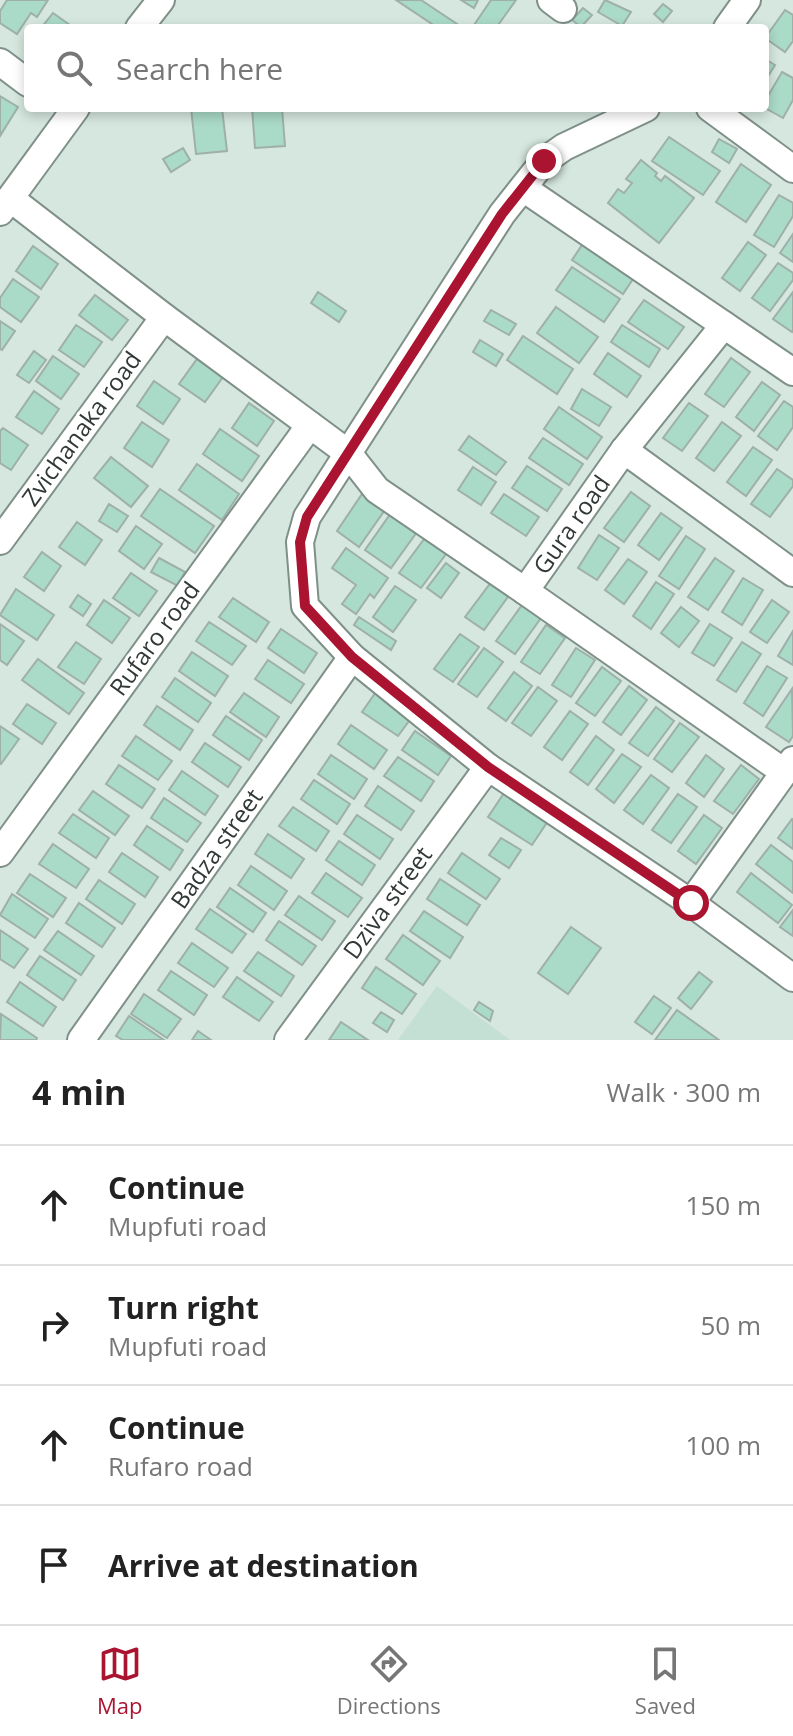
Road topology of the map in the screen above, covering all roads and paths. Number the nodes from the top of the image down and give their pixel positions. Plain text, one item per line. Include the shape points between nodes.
1 (161, 0) edge
2 (747, 0) edge
3 (142, 24) edge
4 (730, 24) edge
5 (0, 62) edge
6 (24, 80) edge
7 (68, 112) edge
8 (638, 112) edge
9 (715, 112) edge
10 (793, 169) edge
11 (523, 188) junction
12 (5, 205) edge
13 (164, 317) junction
14 (724, 325) junction
15 (793, 372) edge
16 (310, 425) junction
17 (624, 450) junction
18 (348, 453) junction
19 (0, 541) edge
20 (793, 573) edge
21 (525, 591) junction
22 (352, 657) junction
23 (788, 766) edge
24 (488, 767) junction
25 (0, 853) edge
26 (691, 903) junction
27 (793, 978) edge
28 (81, 1040) edge
29 (288, 1040) edge

1 - 3 street
2 - 4 street
5 - 6 street
7 - 12 street
8 - 11 street via 564,147 544,161
9 - 10 street
11 - 14 street
11 - 18 street
12 - 13 street
13 - 16 street
13 - 19 street, Zvichanaka road
14 - 15 street
14 - 17 street
16 - 18 street
16 - 25 street, Rufaro road
17 - 20 street, Gura road
17 - 21 street, Gura road
18 - 21 street via 377,490
18 - 22 street via 307,517 300,542 305,606
21 - 23 street, Gura road
22 - 24 street
22 - 28 street, Badza street
23 - 26 street
24 - 26 street
24 - 29 street, Dziva street
26 - 27 street

